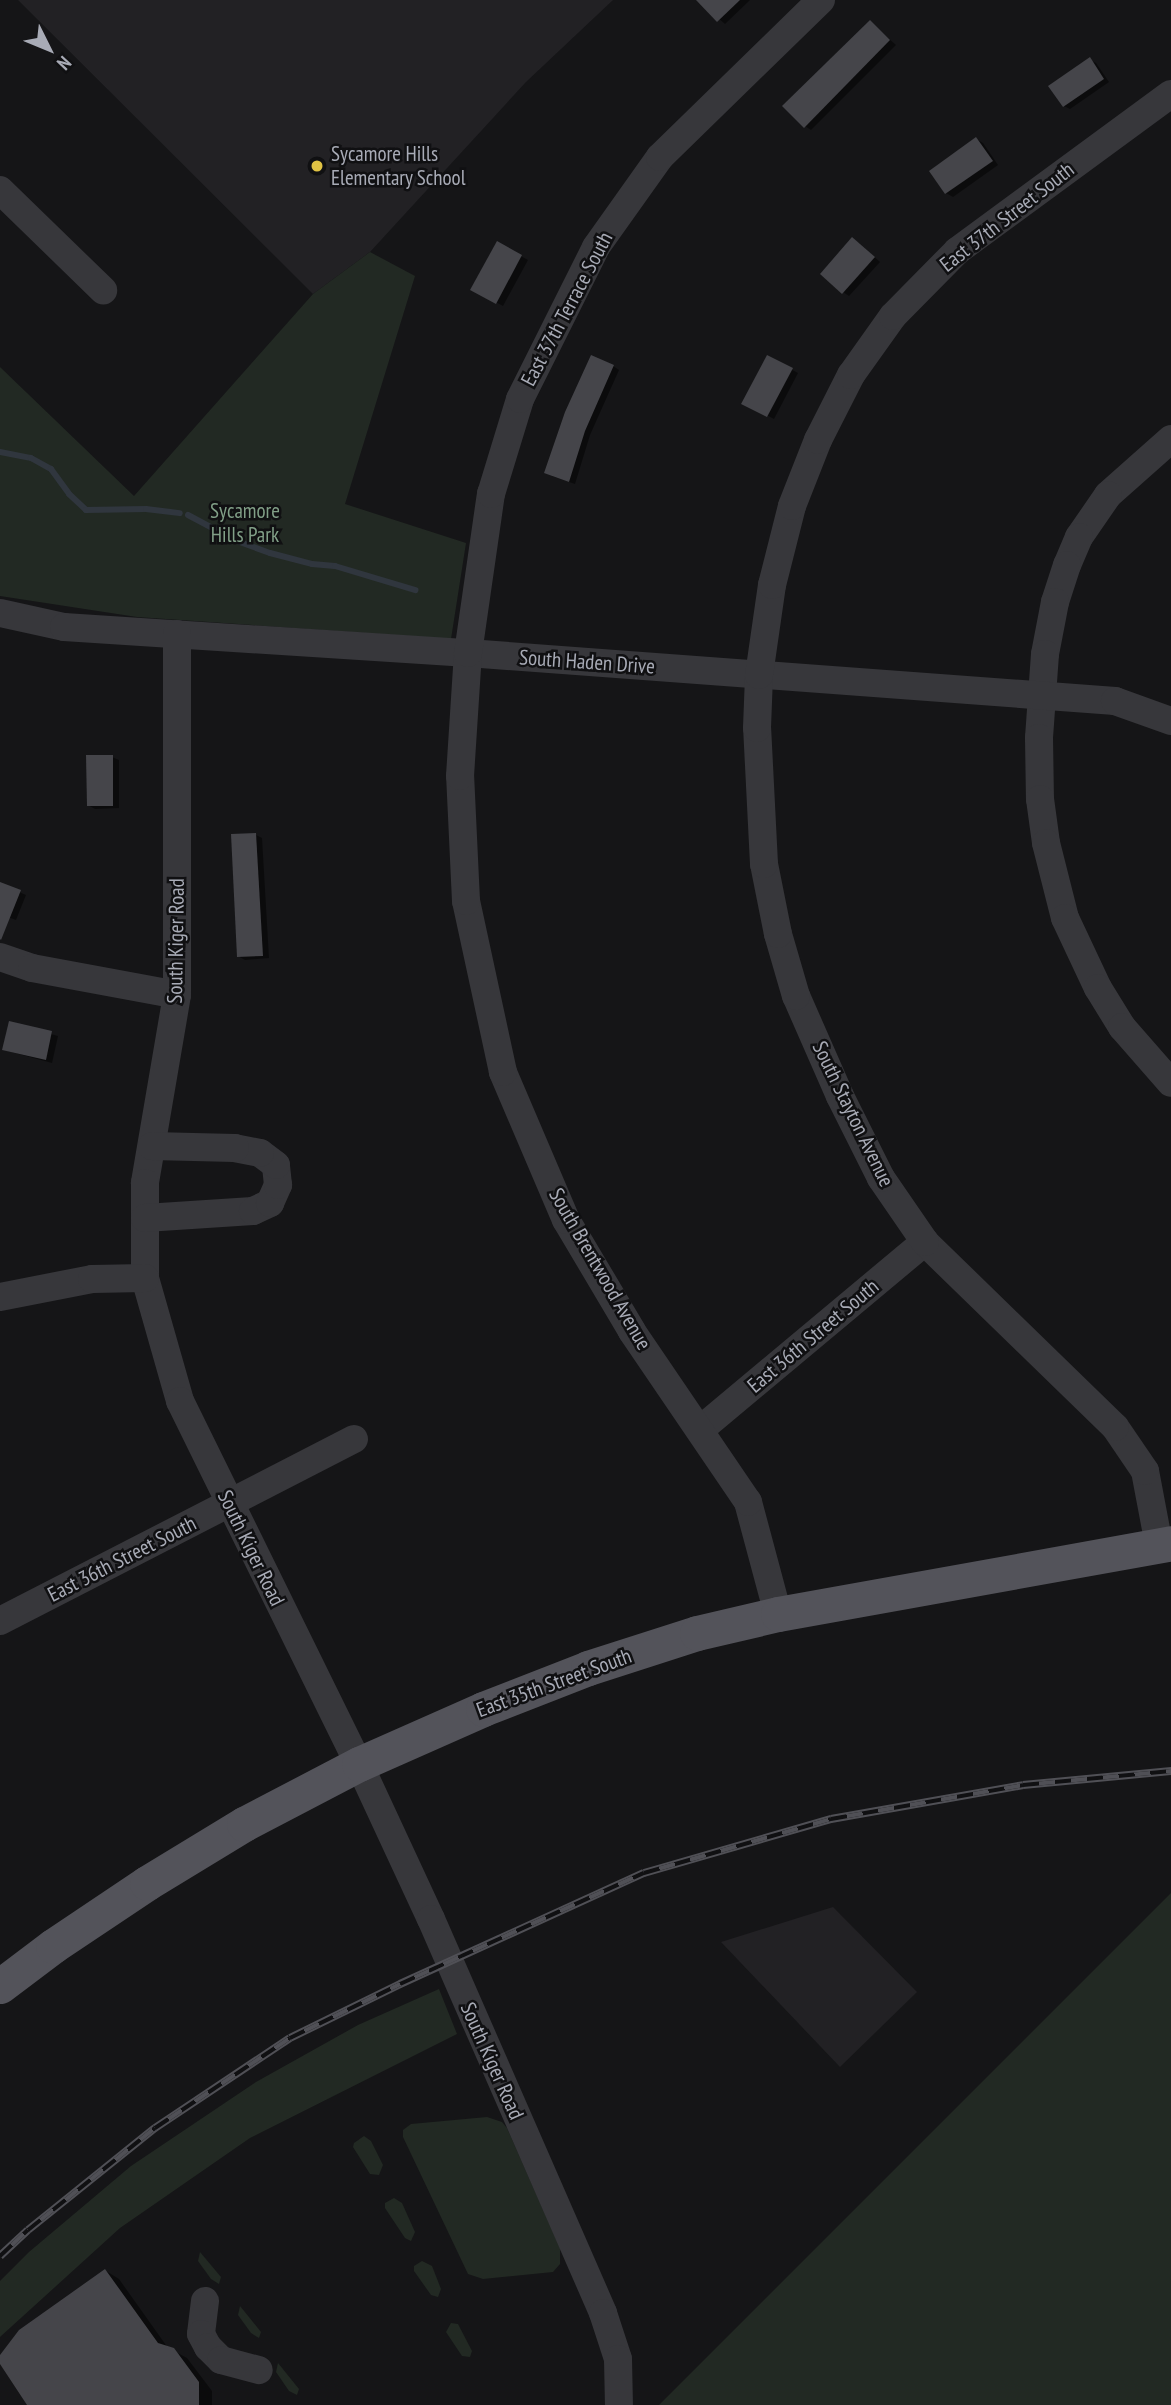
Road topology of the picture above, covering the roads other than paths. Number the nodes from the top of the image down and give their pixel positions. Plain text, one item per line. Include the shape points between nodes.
1 (821, 0) edge
2 (1171, 94) edge
3 (0, 190) edge
4 (103, 290) dead end
5 (1171, 439) edge
6 (0, 613) edge
7 (177, 634) junction
8 (468, 653) junction
9 (759, 675) junction
10 (1044, 696) junction
11 (1171, 721) edge
12 (0, 957) edge
13 (177, 995) junction
14 (1171, 1083) edge
15 (152, 1146) junction
16 (145, 1218) junction
17 (925, 1242) junction
18 (145, 1278) junction
19 (0, 1297) edge
20 (701, 1429) junction
21 (354, 1439) dead end
22 (229, 1505) junction
23 (1165, 1544) edge
24 (778, 1614) junction
25 (0, 1620) edge
26 (359, 1764) junction
27 (0, 1986) edge
28 (205, 2301) dead end
29 (259, 2370) dead end
30 (619, 2405) edge

1 - 8 street, East 37th Terrace South via 660,157 596,247 520,400 491,494
2 - 9 street, East 37th Street South via 957,251 893,316 851,375 792,506 772,585
3 - 4 street
5 - 10 street via 1108,495 1079,537 1055,602 1045,654
6 - 7 street, South Haden Drive via 64,628
7 - 8 street, South Haden Drive
7 - 13 street, South Kiger Road
8 - 9 street, South Haden Drive
8 - 20 street, South Brentwood Avenue via 460,776 466,901 503,1072 566,1220 632,1331
9 - 10 street, South Haden Drive
9 - 17 street, South Stayton Avenue via 764,864 793,984 881,1178
10 - 11 street, South Haden Drive via 1115,701
10 - 14 street via 1040,799 1065,918 1116,1017
12 - 13 street via 32,968
13 - 15 street, South Kiger Road
15 - 16 street, South Kiger Road
15 - 16 street via 235,1147 260,1153 276,1165 278,1185 270,1203 253,1211
16 - 18 street, South Kiger Road
17 - 20 street, East 36th Street South
17 - 23 street, South Stayton Avenue via 1115,1427 1145,1471
18 - 19 street via 92,1279
18 - 22 street, South Kiger Road via 180,1401
20 - 24 street, South Brentwood Avenue via 748,1502
21 - 22 street, East 36th Street South
22 - 25 street, East 36th Street South
22 - 26 street, South Kiger Road
23 - 24 main road, East 35th Street South
24 - 26 main road, East 35th Street South via 696,1633 588,1668
26 - 27 main road, East 35th Street South via 244,1824 147,1883
26 - 30 street, South Kiger Road via 603,2314 618,2359
28 - 29 street via 201,2334 208,2347 221,2360

